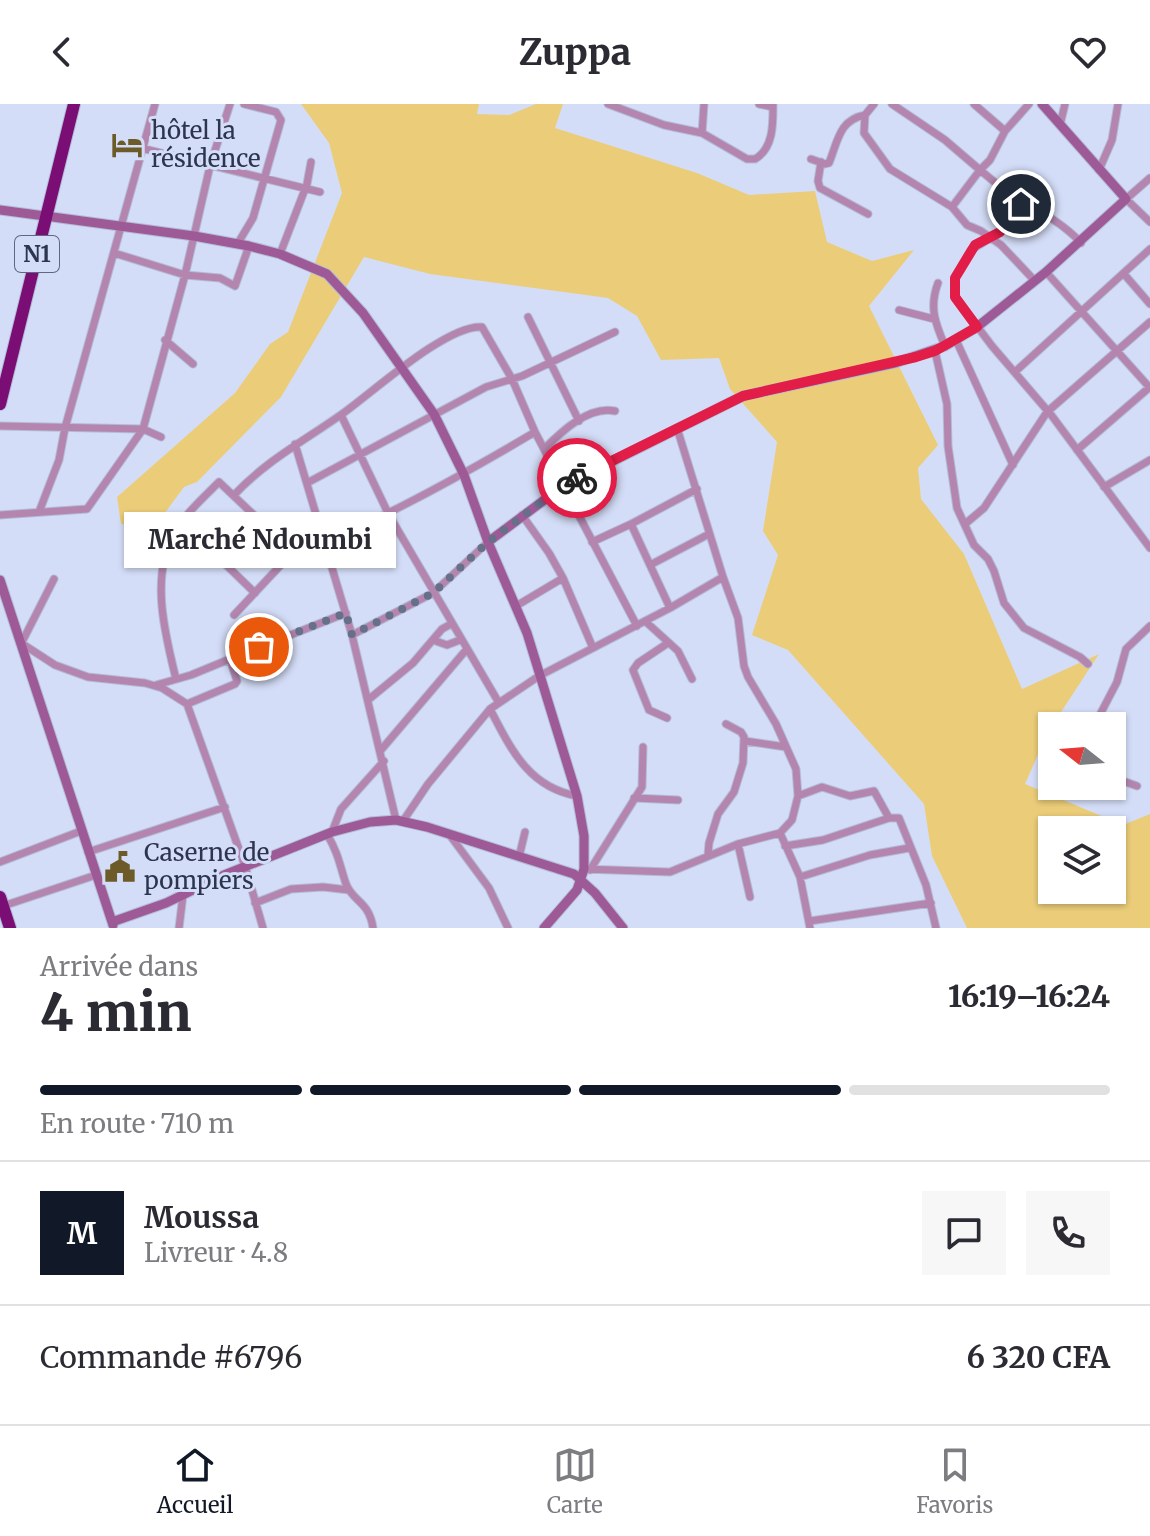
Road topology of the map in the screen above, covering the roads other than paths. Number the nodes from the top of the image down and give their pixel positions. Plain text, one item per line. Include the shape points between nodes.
1 (74, 104) edge
2 (155, 104) edge
3 (230, 104) edge
4 (244, 104) edge
5 (608, 104) edge
6 (704, 104) edge
7 (759, 104) edge
8 (874, 104) edge
9 (892, 104) edge
10 (974, 104) edge
11 (1029, 104) edge
12 (1042, 104) edge
13 (1065, 104) edge
14 (1118, 104) edge
15 (773, 106) edge
16 (627, 107) edge
17 (865, 115) junction
18 (1060, 125) junction
19 (1005, 131) junction
20 (702, 133) junction
21 (141, 148) junction
22 (811, 159) dead end
23 (311, 162) dead end
24 (821, 162) junction
25 (210, 166) junction
26 (980, 170) junction
27 (1099, 170) junction
28 (1150, 178) edge
29 (264, 180) junction
30 (305, 189) junction
31 (320, 192) dead end
32 (1126, 199) junction
33 (1021, 204) junction
34 (952, 207) junction
35 (0, 210) edge
36 (868, 214) dead end
37 (47, 216) junction
38 (1150, 222) edge
39 (121, 227) junction
40 (194, 236) junction
41 (991, 238) junction
42 (1081, 243) junction
43 (243, 244) junction
44 (1150, 249) edge
45 (114, 253) junction
46 (280, 254) junction
47 (1046, 272) junction
48 (1124, 274) junction
49 (185, 275) junction
50 (1035, 281) junction
51 (938, 283) dead end
52 (1150, 304) edge
53 (899, 310) dead end
54 (1081, 312) junction
55 (528, 317) dead end
56 (934, 319) junction
57 (1150, 322) edge
58 (977, 327) junction
59 (615, 332) dead end
60 (165, 340) junction
61 (956, 340) junction
62 (945, 346) junction
63 (935, 351) junction
64 (1117, 351) junction
65 (550, 363) junction
66 (193, 364) dead end
67 (403, 368) junction
68 (1016, 371) junction
69 (512, 379) junction
70 (1150, 387) edge
71 (0, 404) edge
72 (615, 411) dead end
73 (1047, 412) junction
74 (434, 414) junction
75 (341, 415) junction
76 (579, 421) junction
77 (0, 426) edge
78 (65, 428) junction
79 (677, 428) junction
80 (143, 429) junction
81 (535, 432) junction
82 (161, 437) dead end
83 (295, 444) junction
84 (544, 449) junction
85 (1077, 450) junction
86 (361, 455) junction
87 (1150, 460) edge
88 (1013, 465) junction
89 (464, 475) junction
90 (307, 483) junction
91 (563, 486) junction
92 (1104, 487) junction
93 (697, 489) junction
94 (234, 495) junction
95 (39, 512) junction
96 (0, 515) edge
97 (389, 515) junction
98 (522, 515) junction
99 (182, 522) junction
100 (631, 524) junction
101 (965, 524) junction
102 (320, 532) junction
103 (709, 534) junction
104 (488, 542) junction
105 (592, 542) junction
106 (324, 543) junction
107 (1150, 548) edge
108 (293, 552) junction
109 (650, 565) junction
110 (723, 577) junction
111 (563, 578) junction
112 (54, 579) dead end
113 (0, 580) edge
114 (255, 593) junction
115 (433, 593) junction
116 (516, 606) junction
117 (670, 608) junction
118 (346, 613) junction
119 (234, 615) dead end
120 (645, 621) junction
121 (451, 624) junction
122 (637, 626) junction
123 (1150, 626) edge
124 (352, 635) junction
125 (433, 640) junction
126 (460, 640) junction
127 (22, 643) junction
128 (668, 643) junction
129 (593, 648) junction
130 (466, 650) junction
131 (230, 659) junction
132 (1088, 664) dead end
133 (539, 676) junction
134 (176, 679) junction
135 (692, 679) dead end
136 (154, 685) junction
137 (368, 700) junction
138 (499, 703) junction
139 (187, 704) junction
140 (490, 709) junction
141 (1101, 712) edge
142 (667, 718) dead end
143 (726, 724) dead end
144 (745, 741) junction
145 (643, 747) dead end
146 (786, 747) junction
147 (381, 750) junction
148 (384, 761) junction
149 (1126, 782) edge
150 (1137, 786) dead end
151 (577, 796) junction
152 (798, 796) junction
153 (634, 798) junction
154 (678, 800) dead end
155 (225, 807) junction
156 (889, 818) junction
157 (400, 820) junction
158 (81, 831) junction
159 (525, 832) dead end
160 (330, 833) junction
161 (780, 833) junction
162 (449, 834) junction
163 (738, 844) junction
164 (785, 846) junction
165 (909, 848) junction
166 (88, 852) junction
167 (708, 855) junction
168 (519, 857) junction
169 (0, 862) edge
170 (245, 866) junction
171 (585, 873) junction
172 (96, 875) junction
173 (800, 877) junction
174 (349, 890) junction
175 (183, 895) junction
176 (750, 897) dead end
177 (2, 901) edge
178 (255, 903) junction
179 (931, 903) junction
180 (810, 924) edge
181 (113, 925) edge
182 (10, 928) edge
183 (179, 928) edge
184 (263, 928) edge
185 (364, 928) edge
186 (373, 928) edge
187 (508, 928) edge
188 (544, 928) edge
189 (623, 928) edge
190 (936, 928) edge

1 - 37 highway, N1
2 - 21 street
3 - 25 street
4 - 29 street via 280,115
5 - 16 street
6 - 20 street
7 - 15 street
8 - 17 street
9 - 26 street
10 - 19 street
11 - 19 street
12 - 18 street
13 - 18 street
14 - 27 street via 1112,140
15 - 20 street via 770,138 755,159
16 - 20 street via 664,125
17 - 24 street via 845,124 830,161
17 - 34 street via 864,133 890,169
18 - 27 street
19 - 26 street
21 - 25 street
21 - 39 street
22 - 24 street
23 - 30 street
24 - 36 street via 820,188
25 - 29 street
25 - 40 street
26 - 33 street
26 - 34 street
27 - 32 street
28 - 32 street
29 - 30 street
29 - 43 street
30 - 31 street
30 - 46 street
32 - 38 street
32 - 42 street
33 - 41 street
33 - 42 street
34 - 41 street via 967,225
35 - 37 street
37 - 39 street
37 - 71 highway, N1
39 - 40 street
39 - 45 street
40 - 43 street
40 - 49 street
41 - 50 street
41 - 58 street via 975,245 954,284 955,297
42 - 47 street
43 - 46 street
43 - 49 street via 235,286 214,276
44 - 48 street
45 - 49 street
45 - 78 street
46 - 67 street via 338,283
47 - 50 street
47 - 54 street
48 - 52 street
48 - 54 street
49 - 60 street
50 - 58 street
51 - 56 street
53 - 56 street
54 - 64 street
54 - 68 street
55 - 65 street
56 - 62 street
57 - 64 street
58 - 61 street
58 - 68 street
59 - 65 street
60 - 66 street
60 - 80 street
61 - 62 street
61 - 88 street
62 - 63 street
63 - 79 street via 754,392
63 - 101 street via 947,404 954,498
64 - 70 street
64 - 73 street
65 - 69 street
65 - 76 street
67 - 69 street via 476,326 485,330
67 - 74 street
67 - 75 street
68 - 73 street
69 - 74 street
69 - 81 street
70 - 85 street
72 - 76 street via 600,410
73 - 85 street
73 - 88 street
74 - 86 street
74 - 89 street
75 - 83 street
75 - 86 street
76 - 84 street
77 - 78 street
78 - 80 street
78 - 95 street
79 - 91 street
79 - 93 street
80 - 82 street
80 - 95 street via 87,509
81 - 84 street
81 - 89 street
83 - 90 street
83 - 94 street
84 - 91 street
85 - 92 street
86 - 90 street
86 - 97 street
87 - 92 street
88 - 101 street via 984,508
89 - 97 street
89 - 104 street
90 - 102 street
91 - 98 street
91 - 105 street
92 - 107 street
93 - 100 street
93 - 103 street
94 - 99 street via 219,482
94 - 108 street
95 - 96 street
97 - 106 street
97 - 115 street
98 - 104 street
98 - 111 street
99 - 114 street
99 - 134 street via 166,551 162,592 165,637
100 - 105 street
100 - 109 street
101 - 132 street via 1016,621
102 - 106 street
102 - 108 street
103 - 109 street
103 - 110 street
104 - 115 street
104 - 116 street
105 - 122 street
106 - 118 street
108 - 114 street
109 - 117 street
110 - 117 street
110 - 146 street via 738,618 748,677
111 - 116 street
111 - 129 street
112 - 127 street
113 - 127 street
114 - 119 street
115 - 121 street
115 - 124 street
116 - 133 street
117 - 120 street
118 - 124 street
118 - 131 street
120 - 122 street
120 - 128 street
121 - 125 street
121 - 126 street
122 - 129 street
123 - 141 street via 1126,649
124 - 137 street
125 - 126 street via 447,645
125 - 137 street
126 - 130 street
127 - 136 street via 55,665 88,677
127 - 158 street
128 - 135 street
128 - 142 street via 633,670 649,710
129 - 133 street
130 - 138 street
130 - 147 street
131 - 134 street
131 - 139 street via 236,683
133 - 138 street
133 - 151 street
134 - 136 street
136 - 139 street
137 - 147 street
138 - 140 street
139 - 155 street
140 - 151 street via 538,781
140 - 157 street
143 - 144 street via 741,732
144 - 146 street
144 - 167 street via 741,772 718,814
145 - 153 street via 643,784
146 - 152 street via 796,769
147 - 148 street
148 - 157 street
148 - 160 street via 341,809
149 - 150 street
151 - 171 street
152 - 156 street via 822,787 850,796 874,791
152 - 161 street via 792,820
153 - 154 street
153 - 171 street
155 - 166 street
155 - 170 street
156 - 164 street via 823,840
156 - 165 street via 901,821
157 - 160 street
157 - 162 street
158 - 166 street
158 - 169 street
159 - 168 street
160 - 170 street
160 - 174 street
161 - 163 street
161 - 164 street
162 - 168 street
162 - 187 street via 489,888
163 - 167 street
163 - 176 street
164 - 173 street
165 - 173 street
165 - 179 street
166 - 172 street
167 - 171 street via 670,872
168 - 171 street
170 - 175 street
170 - 178 street
171 - 188 street
171 - 189 street
172 - 177 street
172 - 181 street
173 - 180 street
174 - 178 street via 291,889
174 - 186 street via 371,914
175 - 181 street
175 - 183 street
177 - 182 highway
178 - 184 street
179 - 180 street
179 - 190 street
185 - 186 street

